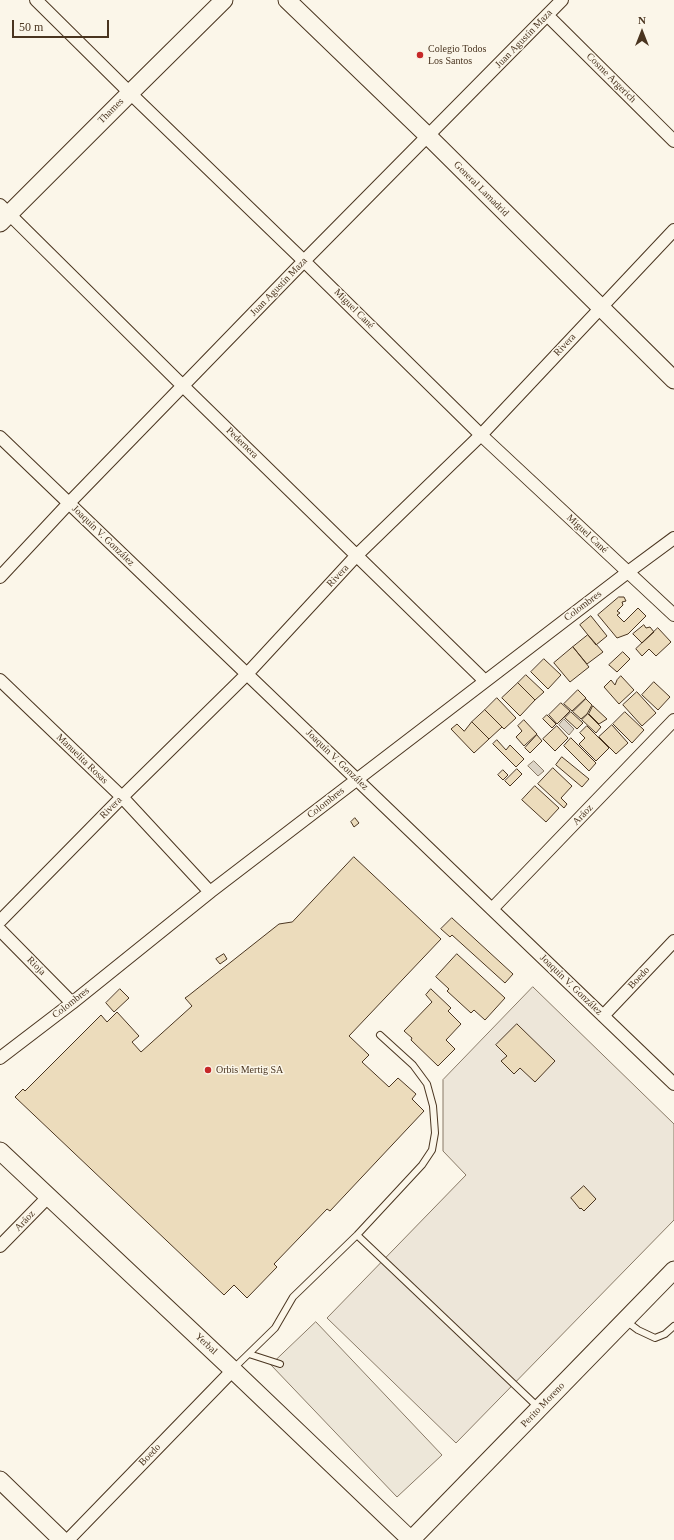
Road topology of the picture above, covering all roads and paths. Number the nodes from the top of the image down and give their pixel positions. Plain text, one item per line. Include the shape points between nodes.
1 (36, 0) edge
2 (224, 0) edge
3 (287, 0) edge
4 (562, 0) edge
5 (547, 15) junction
6 (130, 92) junction
7 (428, 136) junction
8 (674, 141) edge
9 (3, 214) edge
10 (674, 230) edge
11 (304, 261) junction
12 (600, 308) junction
13 (674, 380) edge
14 (184, 387) junction
15 (481, 435) junction
16 (0, 437) edge
17 (69, 503) junction
18 (674, 538) edge
19 (357, 555) junction
20 (628, 572) junction
21 (0, 577) edge
22 (674, 615) edge
23 (247, 674) junction
24 (0, 680) edge
25 (485, 681) junction
26 (674, 720) edge
27 (357, 779) junction
28 (122, 797) junction
29 (210, 892) junction
30 (492, 909) junction
31 (0, 921) edge
32 (0, 930) edge
33 (674, 941) edge
34 (661, 955) junction
35 (674, 956) edge
36 (72, 1002) junction
37 (603, 1016) junction
38 (380, 1035) dead end
39 (0, 1058) edge
40 (674, 1084) edge
41 (0, 1151) edge
42 (49, 1196) junction
43 (357, 1235) junction
44 (0, 1246) edge
45 (674, 1270) edge
46 (625, 1320) junction
47 (674, 1326) edge
48 (250, 1354) junction
49 (280, 1364) dead end
50 (233, 1370) junction
51 (539, 1408) junction
52 (0, 1480) edge
53 (62, 1540) edge
54 (68, 1540) edge
55 (411, 1540) edge

1 - 6 street, Miguel Cané
2 - 6 street, Thames
3 - 7 street, General Lamadrid
4 - 5 street, Juan Agustín Maza
5 - 7 street, Juan Agustín Maza
5 - 8 street, Cosme Argerich
6 - 9 street, Thames
6 - 11 street, Miguel Cané
7 - 11 street, Juan Agustín Maza
7 - 12 street, General Lamadrid
9 - 14 street, Pedernera
10 - 12 street, Rivera
11 - 14 street, Juan Agustín Maza
11 - 15 street, Miguel Cané
12 - 13 street, General Lamadrid
12 - 15 street, Rivera
14 - 17 street, Juan Agustín Maza
14 - 19 street, Pedernera
15 - 19 street, Rivera
15 - 20 street, Miguel Cané
16 - 17 street, Joaquín V. González
17 - 21 street, Juan Agustín Maza
17 - 23 street, Joaquín V. González
18 - 20 street, Colombres
19 - 23 street, Rivera
19 - 25 street, Pedernera
20 - 22 street, Miguel Cané
20 - 25 street, Colombres
23 - 27 street, Joaquín V. González
23 - 28 street, Rivera
24 - 28 street, Manuelita Rosas
25 - 27 street, Colombres
26 - 30 street, Aráoz
27 - 29 street, Colombres
27 - 30 street, Joaquín V. González
28 - 29 street, Manuelita Rosas
28 - 31 street, Rivera
29 - 36 street, Colombres
30 - 37 street, Joaquín V. González
32 - 36 street, Rioja
33 - 34 street, Boedo
34 - 35 street
34 - 37 street, Boedo
36 - 39 street, Colombres
37 - 40 street, Joaquín V. González
38 - 43 lane via 413,1065 427,1084 433,1106 435,1133 432,1150 422,1165
41 - 42 street, Yerbal
42 - 44 street, Aráoz
42 - 50 street, Yerbal
43 - 48 lane via 294,1297 274,1328
43 - 51 lane
45 - 46 street, Perito Moreno
46 - 47 lane via 655,1338
46 - 51 street, Perito Moreno
48 - 49 lane
48 - 50 lane
50 - 54 street, Boedo
50 - 55 street, Yerbal
51 - 55 street, Perito Moreno
52 - 53 street

